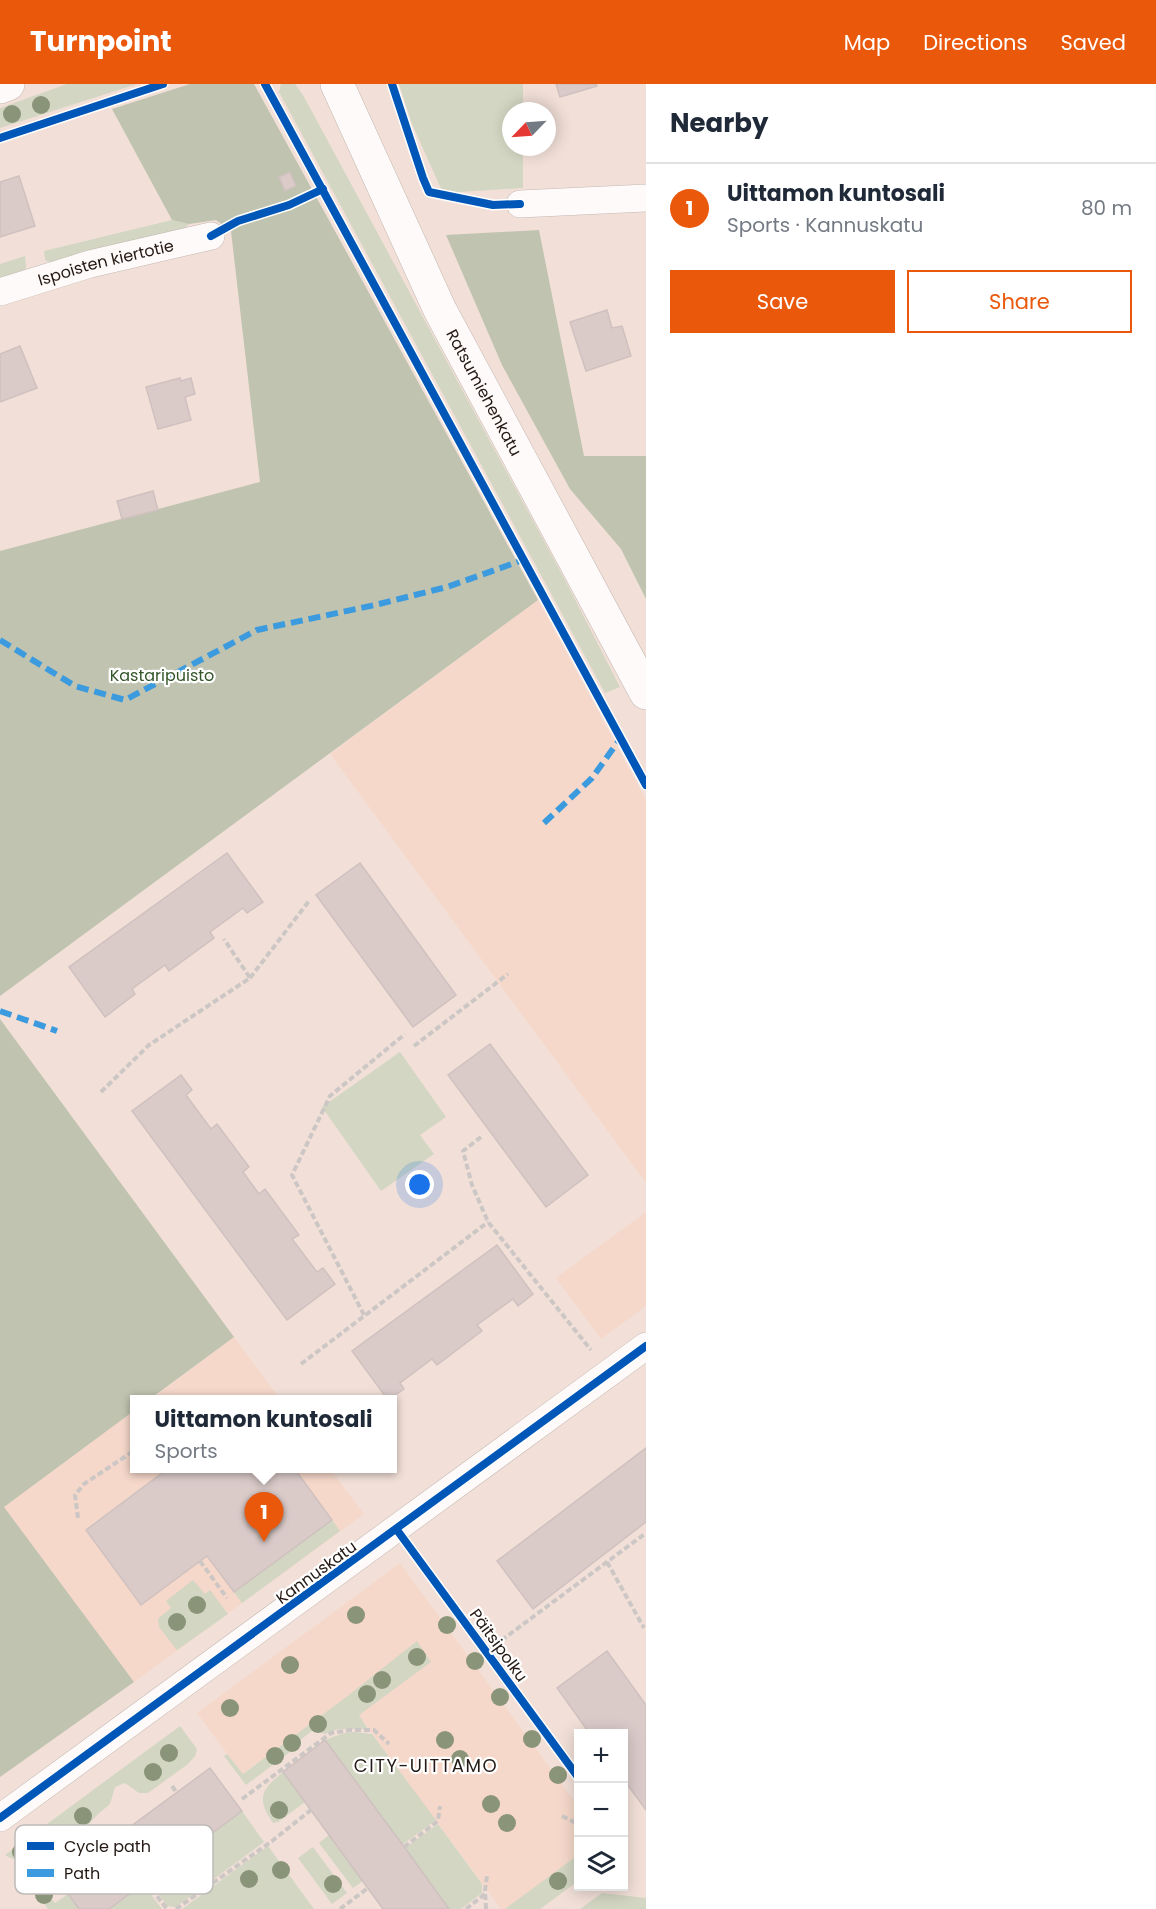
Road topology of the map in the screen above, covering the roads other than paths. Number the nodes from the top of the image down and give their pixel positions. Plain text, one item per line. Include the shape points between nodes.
1 (8, 84) edge
2 (337, 84) edge
3 (0, 87) edge
4 (646, 198) edge
5 (520, 204) dead end
6 (211, 236) dead end
7 (0, 292) edge
8 (646, 693) edge
9 (646, 1346) edge
10 (0, 1818) edge

1 - 3 street
2 - 8 street, Ratsumiehenkatu via 440,310
4 - 5 street
6 - 7 street, Ispoisten kiertotie via 90,264
9 - 10 street, Kannuskatu

